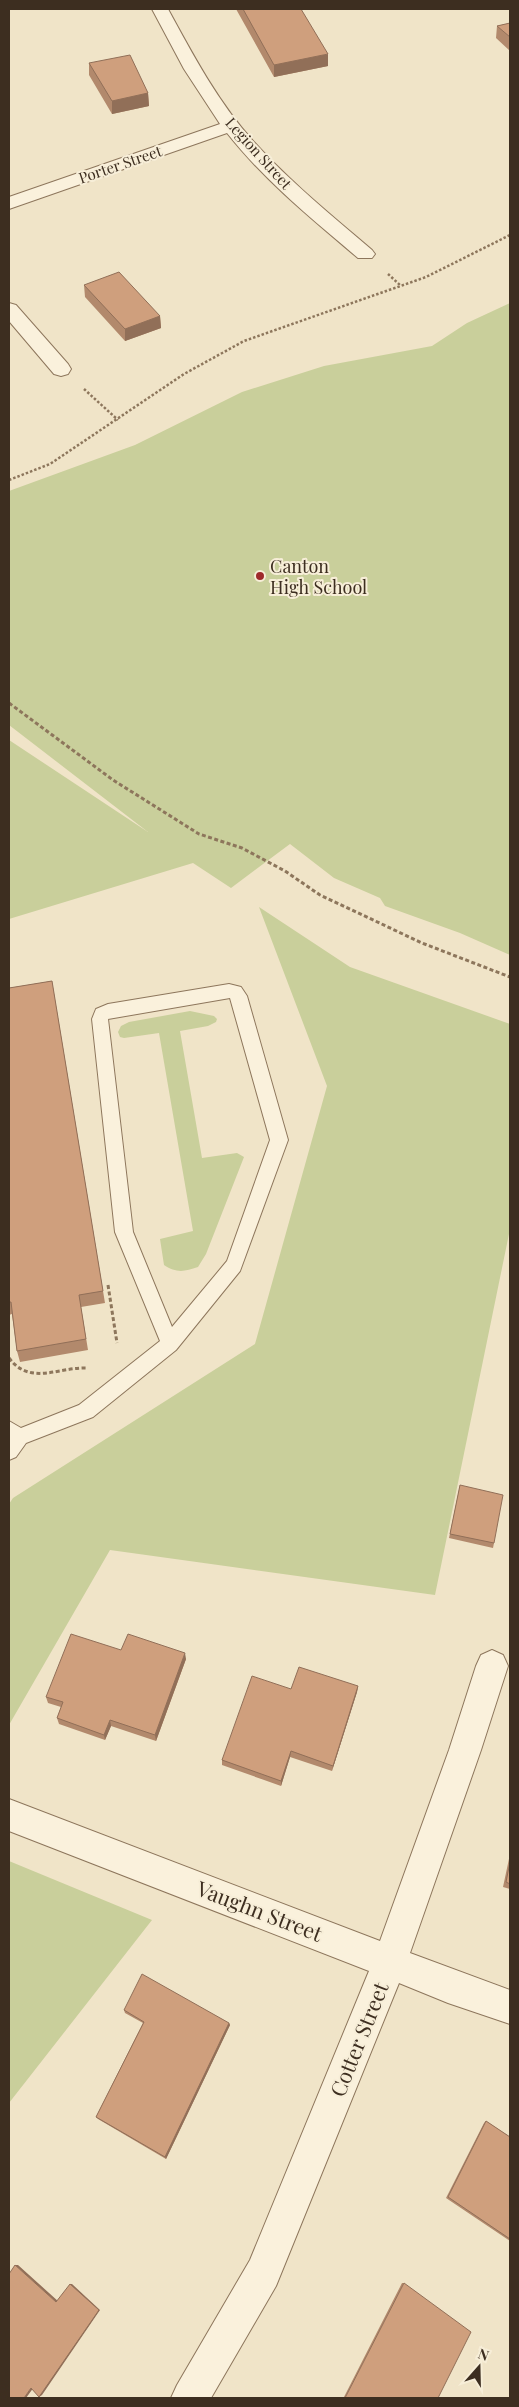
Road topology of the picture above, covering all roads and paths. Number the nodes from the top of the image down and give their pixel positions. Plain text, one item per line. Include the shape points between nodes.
1 (160, 9) edge
2 (231, 126) junction
3 (9, 203) edge
4 (510, 235) edge
5 (365, 254) dead end
6 (9, 309) edge
7 (61, 369) joint
8 (118, 420) junction
9 (9, 480) edge
10 (9, 703) edge
11 (510, 977) edge
12 (170, 1344) junction
13 (9, 1358) edge
14 (90, 1368) dead end
15 (12, 1439) edge
16 (492, 1666) dead end
17 (9, 1815) edge
18 (390, 1962) junction
19 (510, 2007) edge
20 (190, 2398) edge

1 - 2 street, Legion Street via 174,37
2 - 3 street, Porter Street
2 - 5 street, Legion Street via 280,180
4 - 8 path via 426,277 244,341 184,374
6 - 7 street
7 - 8 path
8 - 9 path via 50,464
10 - 11 path via 113,780 199,834 242,848 320,895 422,943
12 - 12 lane via 234,1265 278,1146 278,1133 239,996 229,991 108,1010 100,1019 124,1232
12 - 15 lane via 86,1411
13 - 14 path via 20,1372 36,1375 66,1368
16 - 18 street, Cotter Street
17 - 18 street, Vaughn Street
18 - 19 street, Vaughn Street
18 - 20 street, Cotter Street via 263,2272

